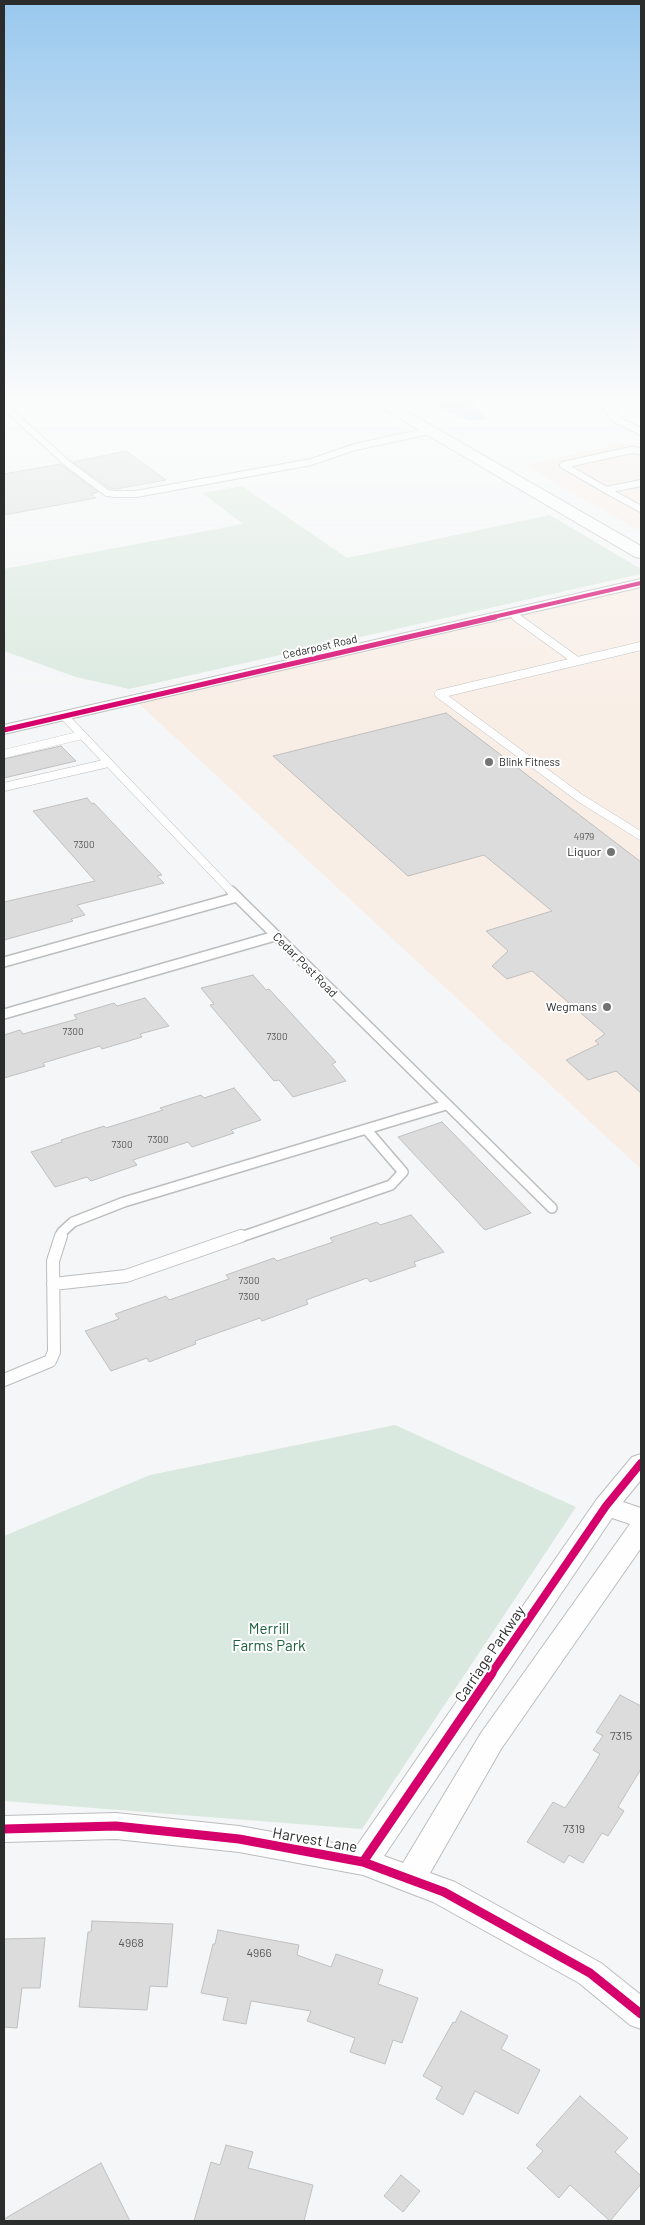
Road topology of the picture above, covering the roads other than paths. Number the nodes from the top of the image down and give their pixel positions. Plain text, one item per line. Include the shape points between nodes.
1 (556, 504) edge
2 (641, 553) edge
3 (641, 583) edge
4 (511, 613) junction
5 (641, 646) edge
6 (577, 661) junction
7 (64, 716) junction
8 (4, 730) edge
9 (82, 736) junction
10 (4, 754) edge
11 (108, 763) junction
12 (4, 787) edge
13 (641, 836) edge
14 (237, 897) junction
15 (275, 936) junction
16 (4, 962) edge
17 (4, 1014) edge
18 (446, 1105) junction
19 (366, 1129) junction
20 (552, 1208) dead end
21 (53, 1284) junction
22 (4, 1380) edge
23 (641, 1462) edge
24 (606, 1506) junction
25 (641, 1518) edge
26 (641, 1529) edge
27 (4, 1829) edge
28 (363, 1862) junction
29 (411, 1878) junction
30 (641, 2014) edge

1 - 2 main road
3 - 4 street, Cedarpost Road
4 - 6 lane
4 - 7 street, Cedarpost Road
5 - 6 lane
6 - 13 lane via 439,694 580,798
7 - 8 street, Cedarpost Road
7 - 9 lane, Cedar Post Road
9 - 10 lane
9 - 11 lane, Cedar Post Road
11 - 12 lane
11 - 14 lane, Cedar Post Road
14 - 15 lane, Cedar Post Road
14 - 16 lane
15 - 17 lane
15 - 18 lane, Cedar Post Road
18 - 19 lane
18 - 20 lane, Cedar Post Road
19 - 21 lane via 124,1202 73,1222 62,1232 53,1261
19 - 21 lane via 403,1172 391,1185 126,1276
21 - 22 lane via 54,1352 50,1361
23 - 24 street, Carriage Parkway
24 - 25 street
24 - 28 street, Carriage Parkway
26 - 29 street via 491,1741
27 - 28 street, Harvest Lane via 116,1826 239,1839
28 - 29 street, Harvest Lane
29 - 30 street, Harvest Lane via 444,1892 590,1972

